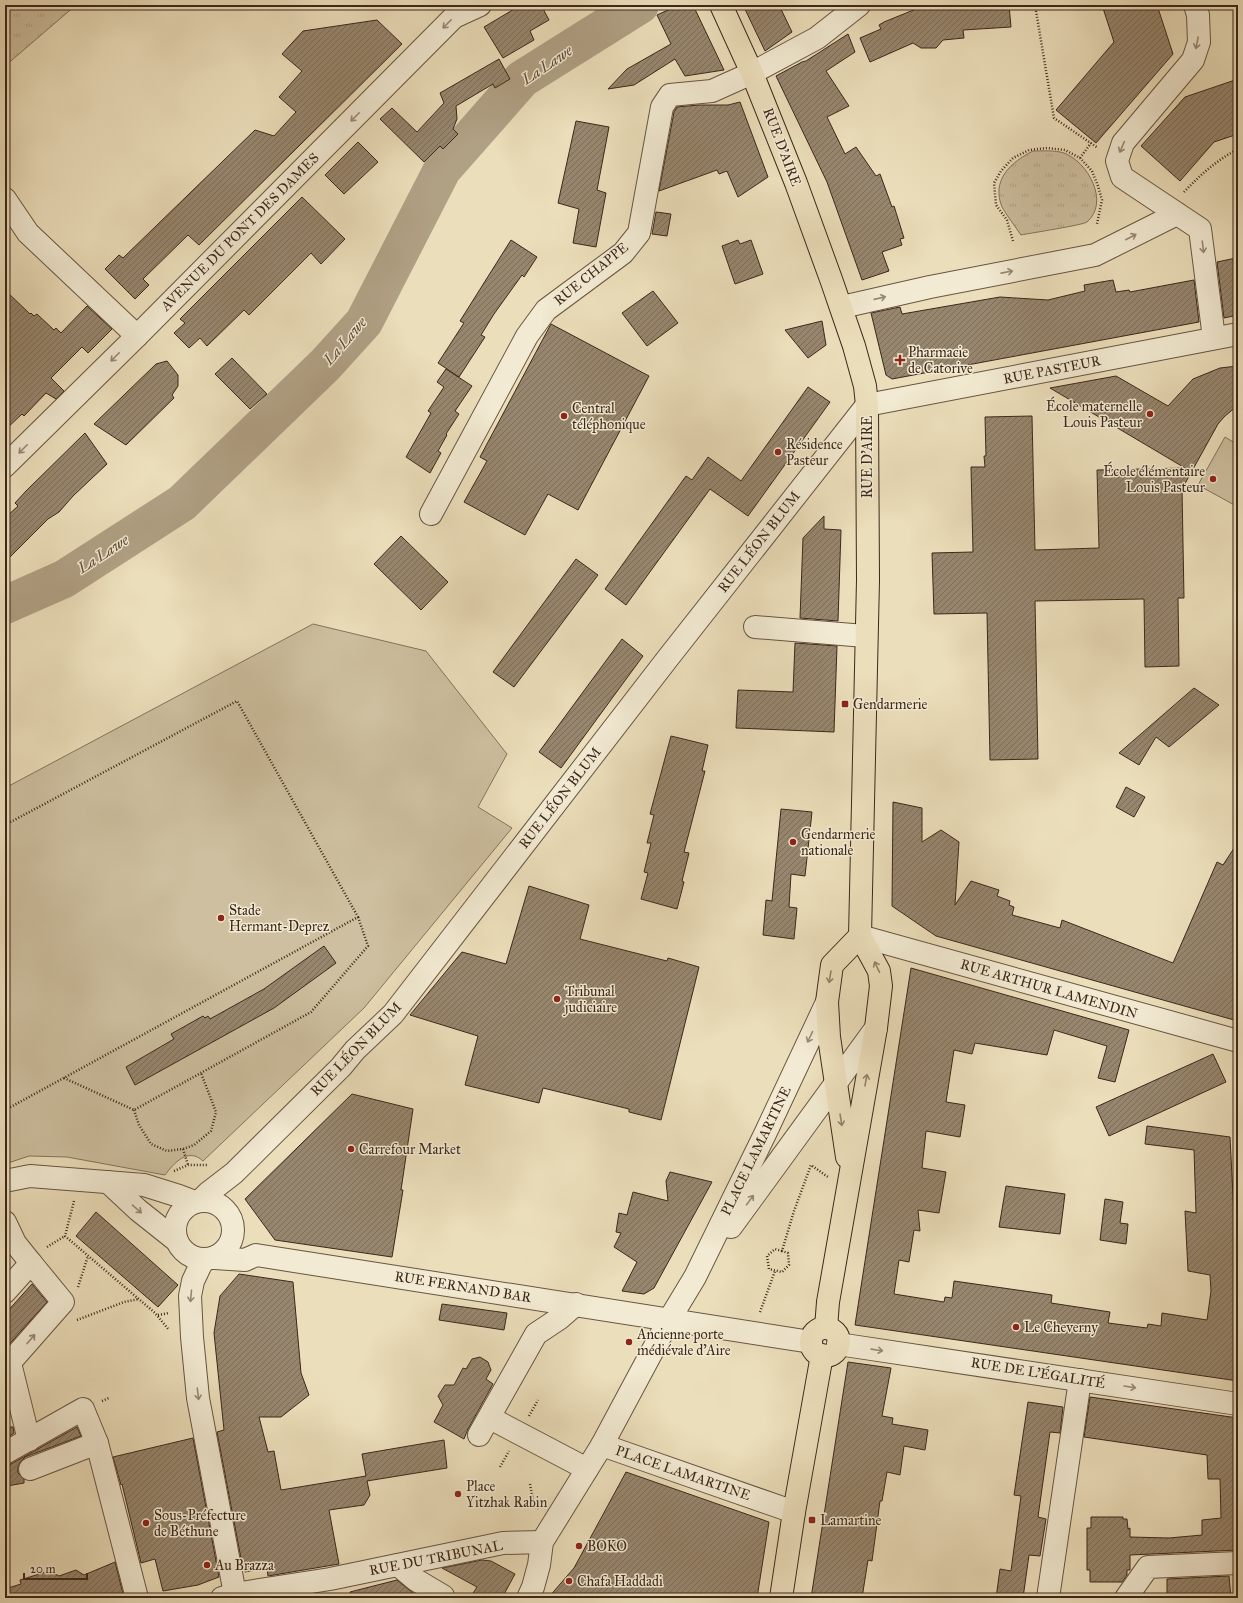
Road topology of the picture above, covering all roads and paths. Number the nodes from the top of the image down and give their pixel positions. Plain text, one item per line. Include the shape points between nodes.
1 (480, 5) edge
2 (720, 5) edge
3 (859, 5) edge
4 (1035, 5) edge
5 (1195, 5) edge
6 (752, 73) junction
7 (1091, 143) junction
8 (1238, 149) edge
9 (1080, 158) junction
10 (1117, 161) junction
11 (5, 199) edge
12 (1173, 211) junction
13 (1097, 224) dead end
14 (1012, 241) dead end
15 (842, 308) junction
16 (1238, 334) edge
17 (137, 336) junction
18 (1214, 338) junction
19 (867, 406) junction
20 (5, 466) edge
21 (431, 514) dead end
22 (754, 628) dead end
23 (865, 636) junction
24 (5, 825) edge
25 (358, 917) junction
26 (860, 936) junction
27 (826, 1002) junction
28 (876, 1028) junction
29 (1238, 1041) edge
30 (201, 1073) junction
31 (64, 1077) junction
32 (836, 1083) junction
33 (5, 1106) edge
34 (134, 1110) junction
35 (183, 1149) junction
36 (188, 1165) junction
37 (234, 1173) junction
38 (850, 1177) junction
39 (81, 1180) junction
40 (5, 1181) edge
41 (108, 1182) junction
42 (144, 1185) junction
43 (198, 1202) junction
44 (228, 1217) junction
45 (5, 1222) edge
46 (177, 1241) junction
47 (782, 1251) junction
48 (256, 1255) junction
49 (88, 1256) junction
50 (209, 1259) junction
51 (31, 1263) junction
52 (775, 1271) junction
53 (695, 1277) junction
54 (5, 1292) edge
55 (139, 1299) junction
56 (63, 1302) junction
57 (576, 1304) junction
58 (669, 1320) junction
59 (71, 1322) dead end
60 (752, 1333) junction
61 (171, 1334) dead end
62 (824, 1342) junction
63 (7, 1365) edge
64 (1080, 1380) junction
65 (1238, 1404) edge
66 (29, 1440) junction
67 (97, 1443) junction
68 (602, 1445) junction
69 (5, 1453) edge
70 (30, 1469) dead end
71 (587, 1469) junction
72 (794, 1512) junction
73 (542, 1542) junction
74 (1238, 1563) edge
75 (398, 1565) junction
76 (300, 1591) edge
77 (240, 1595) edge
78 (442, 1596) dead end
79 (136, 1598) edge
80 (528, 1598) edge
81 (781, 1598) edge
82 (1048, 1598) edge
83 (1126, 1598) edge

1 -> 17 street, AVENUE DU PONT DES DAMES via 454,17
2 - 6 main road, RUE D'AIRE
3 - 6 street, RUE CHAPPE via 817,38
4 - 7 path via 1054,118
5 -> 10 street via 1199,42 1193,60 1123,143
6 - 15 main road, RUE D'AIRE
6 - 21 street, RUE CHAPPE via 712,90 670,95 662,107 639,233 623,253 546,310 527,336
7 - 9 path
7 - 10 path
8 - 12 path via 1196,179
9 - 13 path via 1092,171 1102,200
9 - 14 path via 1065,150 1029,150 1013,158 1001,171 994,183 996,205 1007,220
10 - 12 street via 1122,177
11 - 17 street via 28,233
15 -> 12 street via 930,286 1095,255
12 -> 18 street via 1200,229
15 - 19 main road, RUE D'AIRE via 865,386
16 - 18 street, RUE PASTEUR
17 -> 20 street, AVENUE DU PONT DES DAMES
18 - 19 street, RUE PASTEUR
19 - 23 main road, RUE D'AIRE via 868,580
19 - 37 street, RUE LÉON BLUM via 668,658 393,1014
22 - 23 street
23 - 26 main road, RUE D'AIRE
24 - 25 path via 236,701
25 - 30 path via 368,946 311,1012
25 - 31 path
26 -> 27 main road, PLACE LAMARTINE via 832,965
28 -> 26 main road, PLACE LAMARTINE via 881,986 880,971
26 - 29 street, RUE ARTHUR LAMENDIN
27 - 32 main road, PLACE LAMARTINE
27 -> 53 street, PLACE LAMARTINE
28 - 32 street, PLACE LAMARTINE
38 -> 28 main road, PLACE LAMARTINE
30 - 34 path
30 - 35 path via 216,1112 211,1131 194,1145
31 - 33 path via 7,1109
31 - 34 path
32 -> 38 main road, PLACE LAMARTINE
53 -> 32 street, PLACE LAMARTINE
34 - 35 path via 139,1125 151,1144 167,1151
35 - 36 path
36 - 37 path via 220,1164
36 - 42 path
37 - 43 street
37 - 44 street via 227,1186
38 - 47 path via 828,1177 811,1165
38 - 62 main road, PLACE LAMARTINE via 828,1302
39 - 40 street via 30,1176
39 - 41 street
39 - 49 path via 65,1236
41 - 42 street
41 -> 46 street
42 - 43 street
43 - 44 street via 212,1202
43 - 46 street via 186,1206 178,1218 174,1232
44 - 48 street
44 - 50 street via 233,1236 230,1245 224,1253
45 - 51 street via 15,1243
46 - 50 street via 187,1254
47 - 52 path via 788,1253 789,1265 782,1272
47 - 52 path via 775,1249 767,1256 769,1269
48 - 50 street, RUE FERNAND BAR via 245,1260
48 - 57 street, RUE FERNAND BAR
49 - 55 path
49 - 56 path via 77,1288
50 -> 77 street via 193,1281 190,1296 192,1337 198,1398
51 - 54 street
51 - 56 street
52 - 60 path
53 - 58 street, PLACE LAMARTINE
55 - 59 path
55 - 61 path via 156,1313
63 -> 56 street
57 - 58 street, RUE FERNAND BAR
57 - 71 street via 536,1334 484,1427
58 - 60 street
58 - 68 street, PLACE LAMARTINE
60 - 62 street
62 -> 64 street, RUE DE L'ÉGALITÉ
62 - 72 main road, PLACE LAMARTINE
63 - 66 street
64 -> 65 street, RUE DE L'ÉGALITÉ
64 - 82 street
66 - 67 street via 83,1409
66 - 69 street
67 - 70 street
67 - 79 street
68 - 71 street
68 - 72 street, PLACE LAMARTINE
71 - 73 street
72 - 81 main road
73 - 75 street, RUE DU TRIBUNAL via 503,1543
73 - 80 street via 539,1565
74 - 83 street via 1148,1567
75 - 76 street, RUE DU TRIBUNAL via 330,1579
75 - 78 street
76 - 77 street, RUE DU TRIBUNAL

